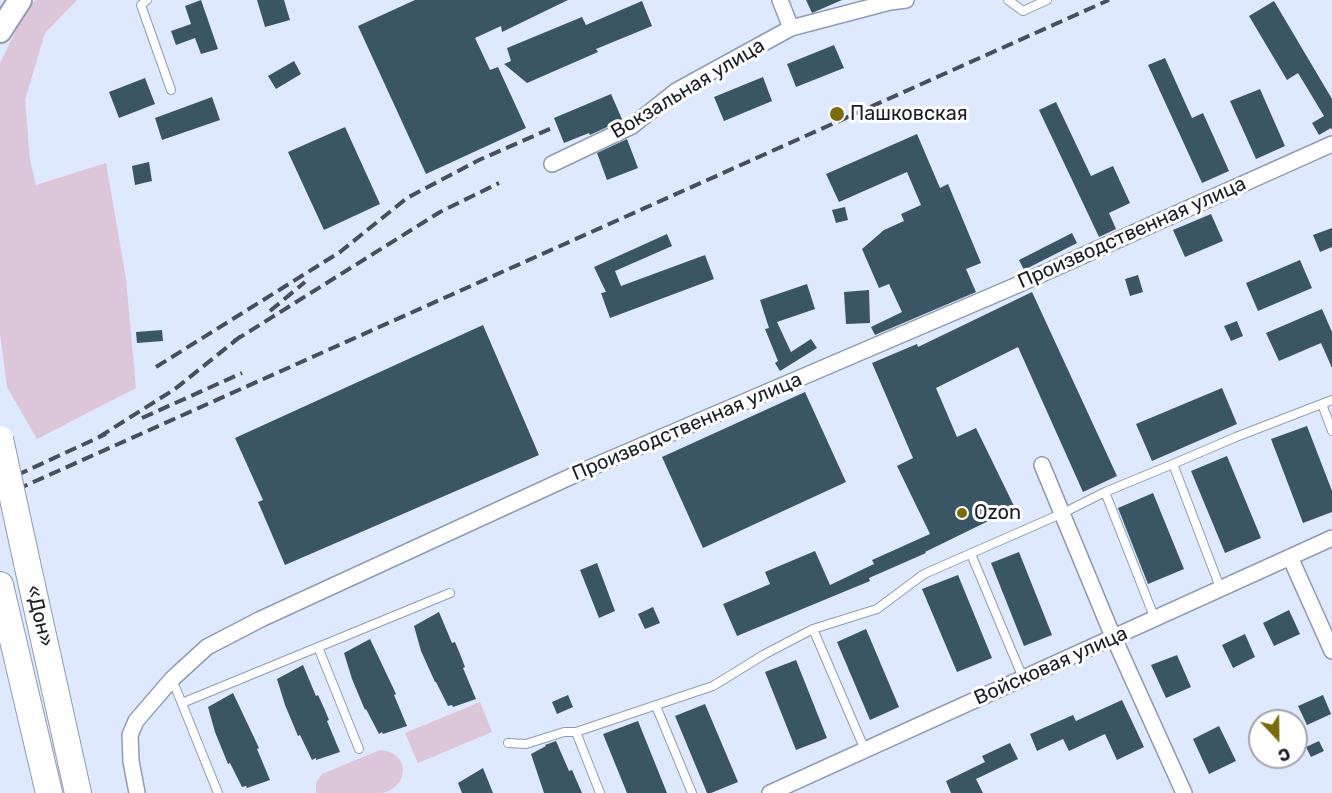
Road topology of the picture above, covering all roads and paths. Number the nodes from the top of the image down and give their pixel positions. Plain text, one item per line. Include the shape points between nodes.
1 (20, 0) edge
2 (147, 0) edge
3 (780, 0) edge
4 (906, 0) edge
5 (1008, 0) edge
6 (1047, 0) edge
7 (791, 28) junction
8 (0, 31) edge
9 (171, 90) dead end
10 (1332, 144) edge
11 (552, 164) dead end
12 (1332, 400) edge
13 (1322, 404) junction
14 (1332, 431) edge
15 (0, 439) edge
16 (1173, 464) junction
17 (1042, 465) dead end
18 (1105, 492) junction
19 (1063, 513) junction
20 (1332, 538) edge
21 (971, 554) junction
22 (1290, 557) junction
23 (0, 585) edge
24 (1221, 590) junction
25 (450, 593) dead end
26 (1155, 619) junction
27 (813, 629) junction
28 (1114, 637) junction
29 (318, 647) junction
30 (1332, 651) edge
31 (1023, 678) junction
32 (172, 679) junction
33 (182, 703) junction
34 (656, 706) junction
35 (576, 732) junction
36 (508, 743) dead end
37 (359, 749) dead end
38 (865, 750) junction
39 (49, 793) edge
40 (78, 793) edge
41 (137, 793) edge
42 (218, 793) edge
43 (600, 793) edge
44 (692, 793) edge
45 (770, 793) edge
46 (1184, 793) edge

1 - 8 main road
2 - 9 lane via 141,5
3 - 7 street
4 - 7 street, Вокзальная улица
5 - 6 lane via 1023,11
7 - 11 street, Вокзальная улица via 676,91 632,126
10 - 32 street, Производственная улица via 1015,286 585,470 261,619 207,647
12 - 13 lane
13 - 14 lane
13 - 16 lane
15 - 40 highway, «Дон», bridge
16 - 18 lane
16 - 24 lane
17 - 19 street
18 - 19 lane
18 - 26 lane
19 - 21 lane
19 - 28 street
20 - 22 street, Войсковая улица
21 - 27 lane via 924,574 877,609
21 - 31 lane
22 - 24 street, Войсковая улица
22 - 30 street
23 - 39 highway, «Дон»
24 - 26 street, Войсковая улица
25 - 29 lane
26 - 28 street, Войсковая улица
27 - 34 lane via 713,686
27 - 38 lane
28 - 31 street, Войсковая улица
28 - 46 street
29 - 33 lane
29 - 37 lane
31 - 38 street, Войсковая улица
32 - 33 lane
32 - 41 street, Производственная улица via 136,721 130,735
33 - 42 lane
34 - 35 lane
34 - 44 lane
35 - 36 lane via 526,744
35 - 43 lane
38 - 45 street, Войсковая улица

